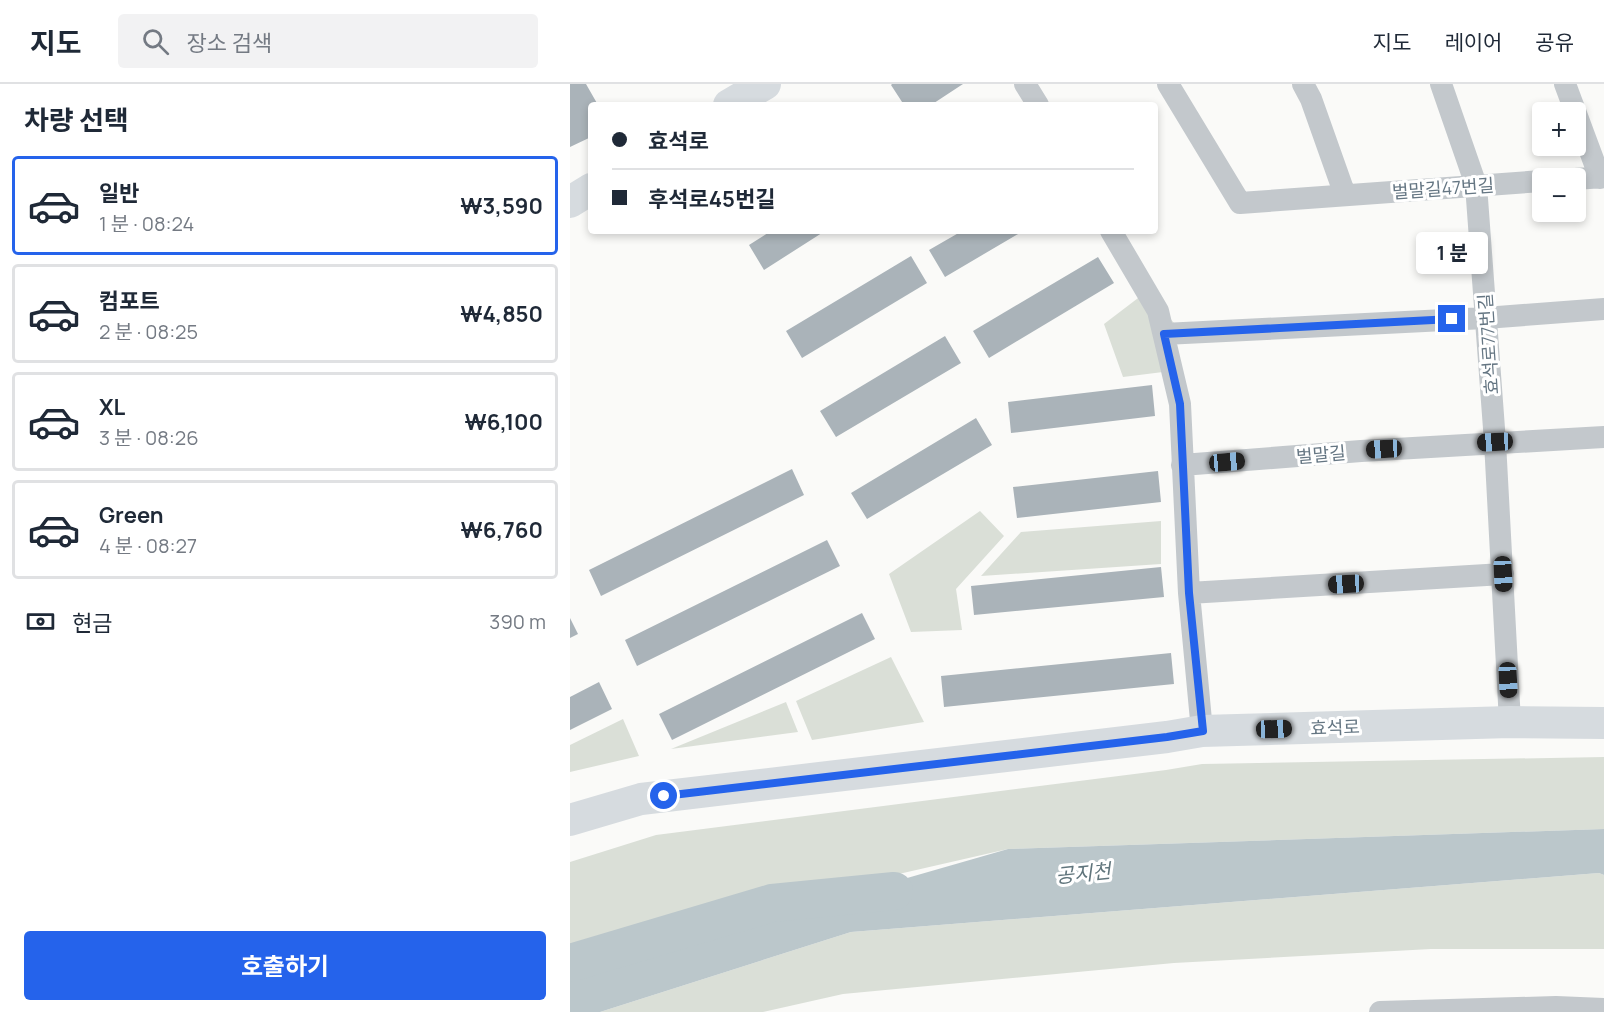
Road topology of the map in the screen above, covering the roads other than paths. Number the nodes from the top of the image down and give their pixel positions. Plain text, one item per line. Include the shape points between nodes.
1 (765, 84) edge
2 (1025, 84) edge
3 (1168, 84) edge
4 (1303, 84) edge
5 (1441, 84) edge
6 (1565, 84) edge
7 (734, 102) edge
8 (1036, 102) edge
9 (1602, 177) edge
10 (1586, 178) edge
11 (1532, 182) edge
12 (1476, 185) junction
13 (588, 191) edge
14 (1345, 195) junction
15 (570, 202) edge
16 (1113, 234) edge
17 (1604, 309) edge
18 (1485, 318) junction
19 (1164, 334) junction
20 (1604, 437) edge
21 (1495, 442) junction
22 (1182, 465) junction
23 (1503, 574) junction
24 (1189, 593) junction
25 (1510, 722) junction
26 (1604, 723) edge
27 (1203, 731) junction
28 (570, 820) edge
29 (1604, 1009) edge
30 (1380, 1012) edge

1 - 7 street
2 - 8 street
3 - 14 street, 벌말길47번길 via 1240,203
4 - 14 street
5 - 12 street, 효석로77번길
6 - 9 street
9 - 10 street
11 - 12 street, 벌말길47번길
12 - 14 street, 벌말길47번길
12 - 18 street, 효석로77번길
13 - 15 street
16 - 19 street via 1158,312
17 - 18 street
18 - 19 street
18 - 21 street, 효석로77번길
19 - 22 street via 1180,404
20 - 21 street, 벌말길
21 - 22 street, 벌말길
21 - 23 street, 효석로77번길
22 - 24 street
23 - 24 street
23 - 25 street, 효석로77번길
24 - 27 street
25 - 26 street, 효석로
25 - 27 street, 효석로
27 - 28 street, 효석로 via 641,799
29 - 30 street

